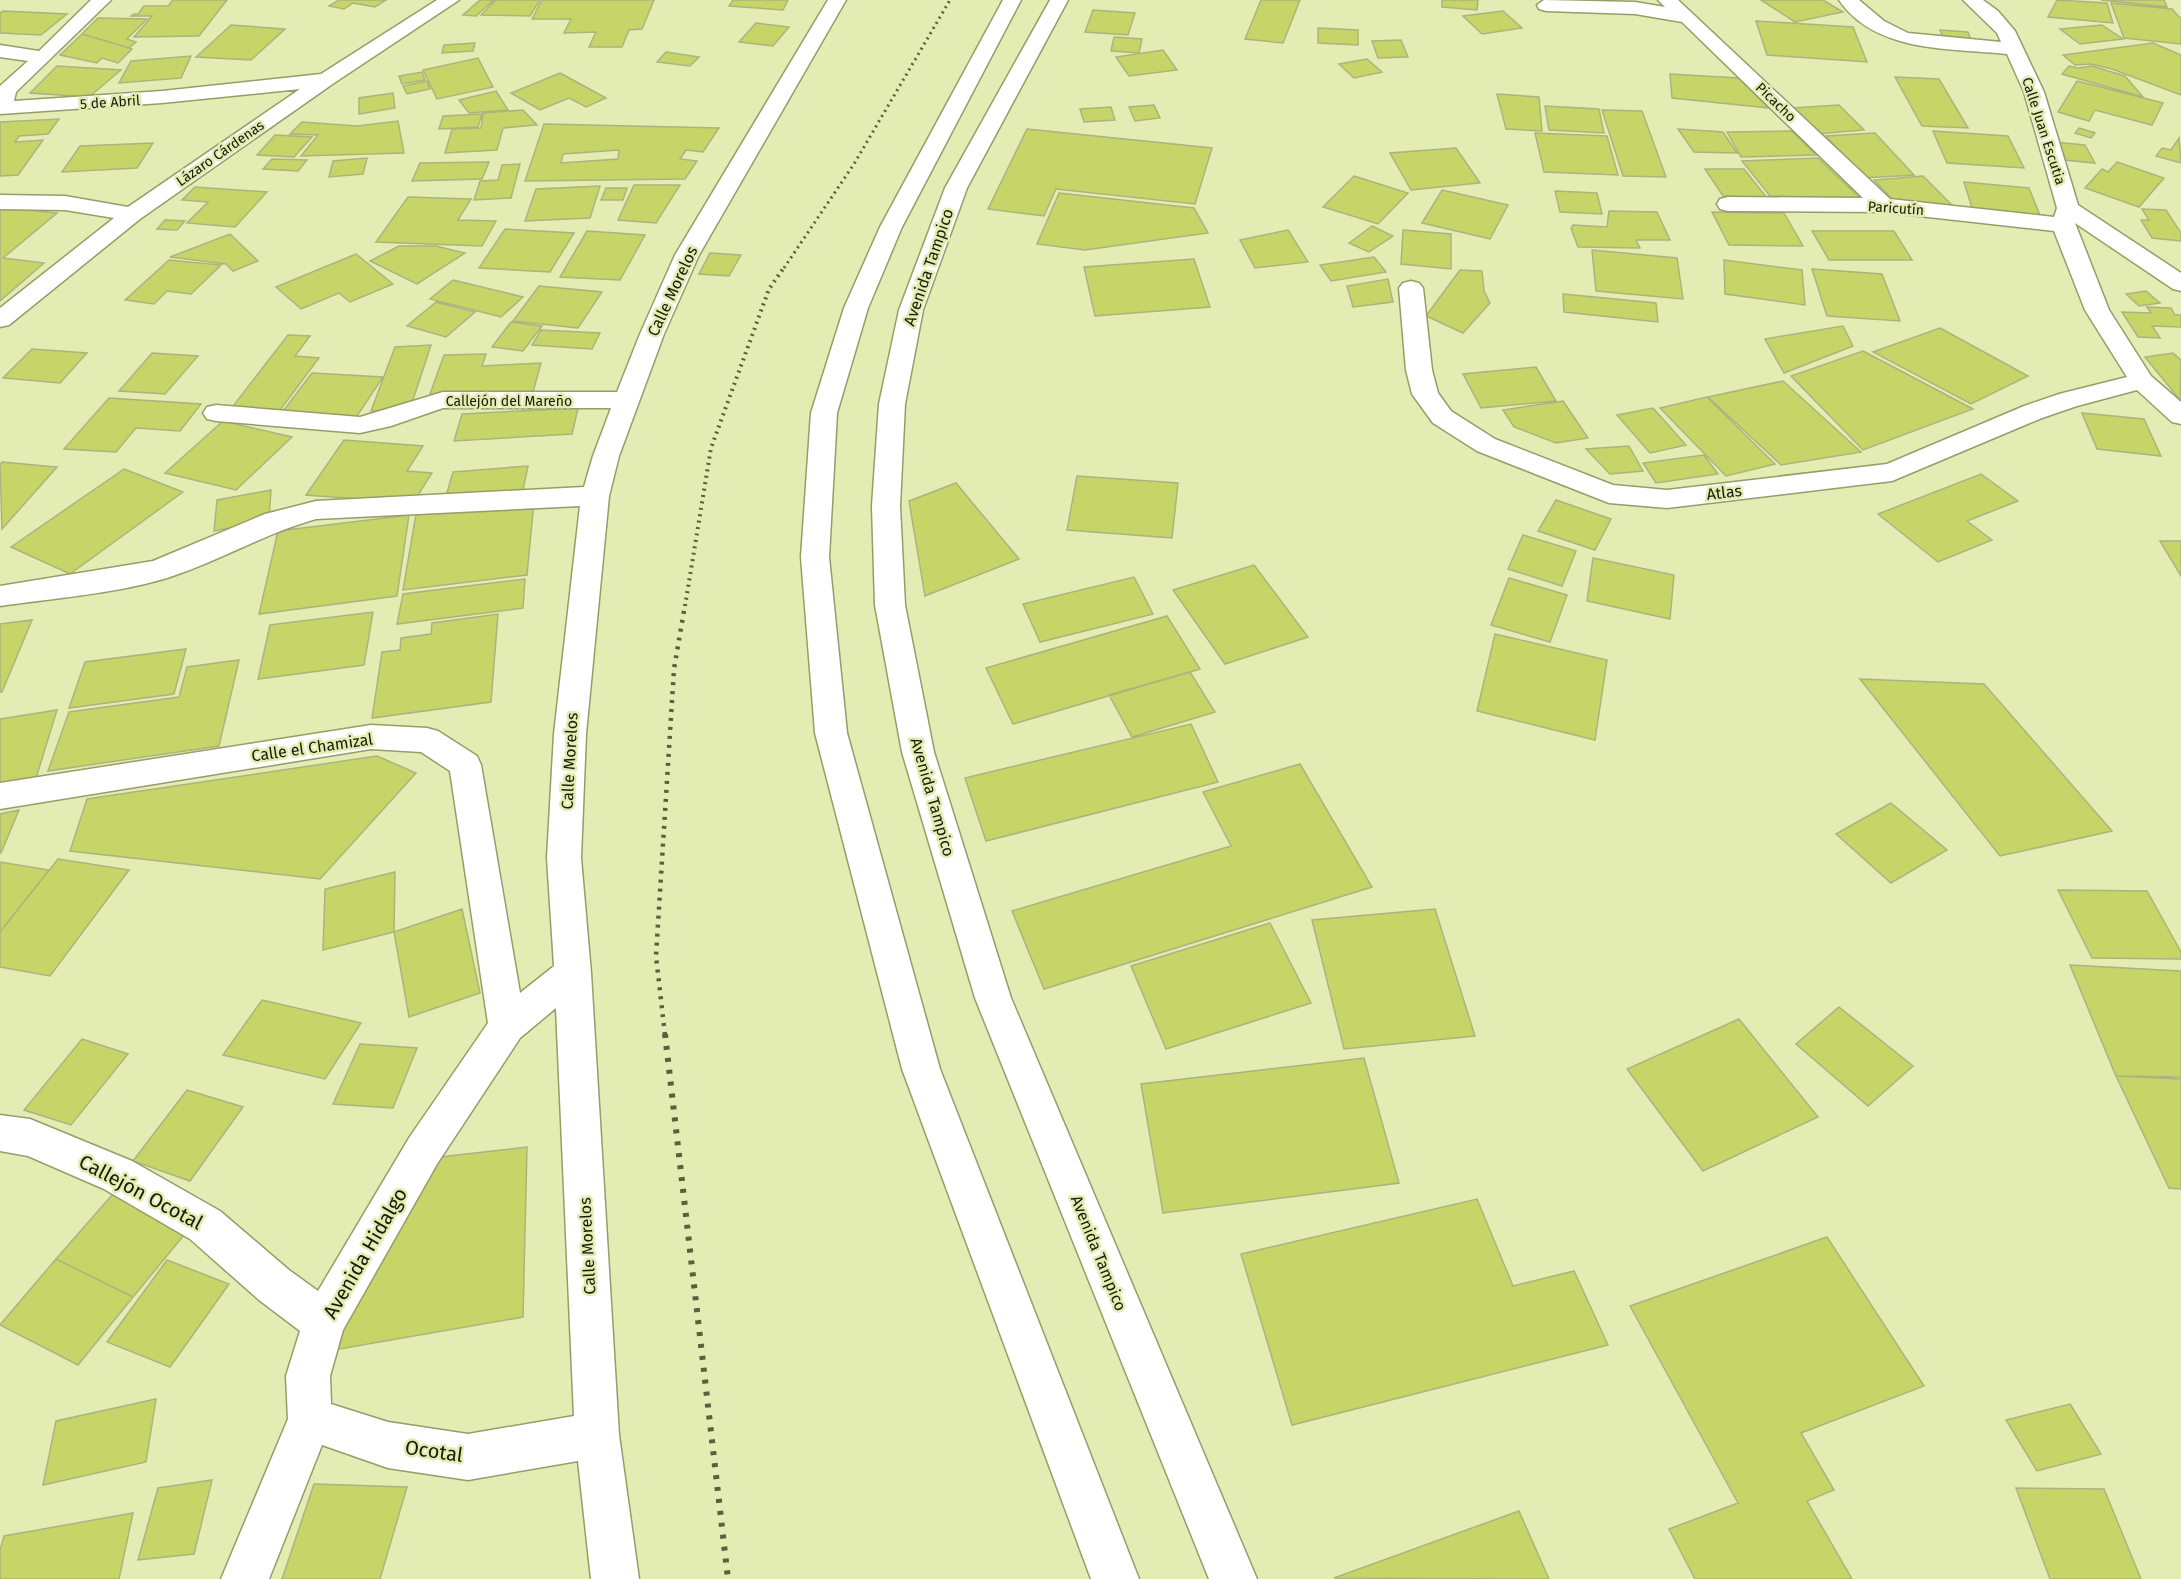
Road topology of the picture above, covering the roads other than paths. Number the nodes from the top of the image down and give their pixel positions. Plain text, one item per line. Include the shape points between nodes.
1 (102, 0) edge
2 (450, 0) edge
3 (837, 0) edge
4 (1012, 0) edge
5 (1059, 0) edge
6 (1667, 0) edge
7 (1848, 0) edge
8 (1972, 0) edge
9 (1546, 5) dead end
10 (1688, 17) junction
11 (2014, 49) junction
12 (0, 51) edge
13 (42, 57) junction
14 (327, 79) junction
15 (1, 108) edge
16 (0, 202) edge
17 (1728, 204) dead end
18 (1883, 205) junction
19 (132, 214) junction
20 (2065, 217) junction
21 (2181, 284) edge
22 (1411, 288) dead end
23 (0, 320) edge
24 (2142, 381) junction
25 (627, 400) junction
26 (216, 413) dead end
27 (2181, 416) edge
28 (595, 496) junction
29 (0, 596) edge
30 (0, 796) edge
31 (573, 973) junction
32 (507, 1026) junction
33 (0, 1133) edge
34 (324, 1322) junction
35 (310, 1419) junction
36 (597, 1435) junction
37 (245, 1579) edge
38 (615, 1579) edge
39 (1115, 1579) edge
40 (1233, 1579) edge

1 - 13 street, 5 de Abril
2 - 14 street, Lázaro Cárdenas
3 - 25 street, Calle Morelos via 687,255 651,334
4 - 39 street via 891,227 856,308 824,413 815,558 831,733 921,1068
5 - 40 street, Avenida Tampico via 956,188 911,310 892,404 886,506 890,605 918,752 993,998
6 - 10 street, Picacho
7 - 11 street via 1877,25 1904,38
8 - 11 street, Calle Juan Escutia via 2006,32
9 - 10 street via 1635,8
10 - 18 street, Picacho
11 - 20 street, Calle Juan Escutia via 2034,92
12 - 13 street
13 - 15 street, 5 de Abril via 7,90
14 - 15 street, 5 de Abril via 227,93
14 - 19 street, Lázaro Cárdenas
16 - 19 street via 65,203
17 - 18 street, Paricutín
18 - 20 street, Paricutín
19 - 23 street, Lázaro Cárdenas
20 - 21 street
20 - 24 street, Calle Juan Escutia via 2097,310
22 - 24 street, Atlas via 1419,370 1425,394 1442,417 1486,445 1609,494 1667,499 1892,472 2033,412
24 - 27 street, Calle Juan Escutia
25 - 26 street, Callejón del Mareño via 443,400 360,424
25 - 28 street, Calle Morelos
28 - 29 street via 316,510 275,521 160,570
28 - 31 street, Calle Morelos via 581,608 564,858
30 - 32 street, Calle el Chamizal via 371,737 427,740 465,765
31 - 32 street, Avenida Hidalgo
31 - 36 street, Calle Morelos
32 - 34 street, Avenida Hidalgo via 423,1150
33 - 34 street, Callejón Ocotal via 30,1138 118,1175 205,1225
34 - 35 street, Avenida Hidalgo via 308,1376
35 - 36 street, Ocotal via 388,1445 468,1457
35 - 37 street, Avenida Hidalgo
36 - 38 street, Calle Morelos

